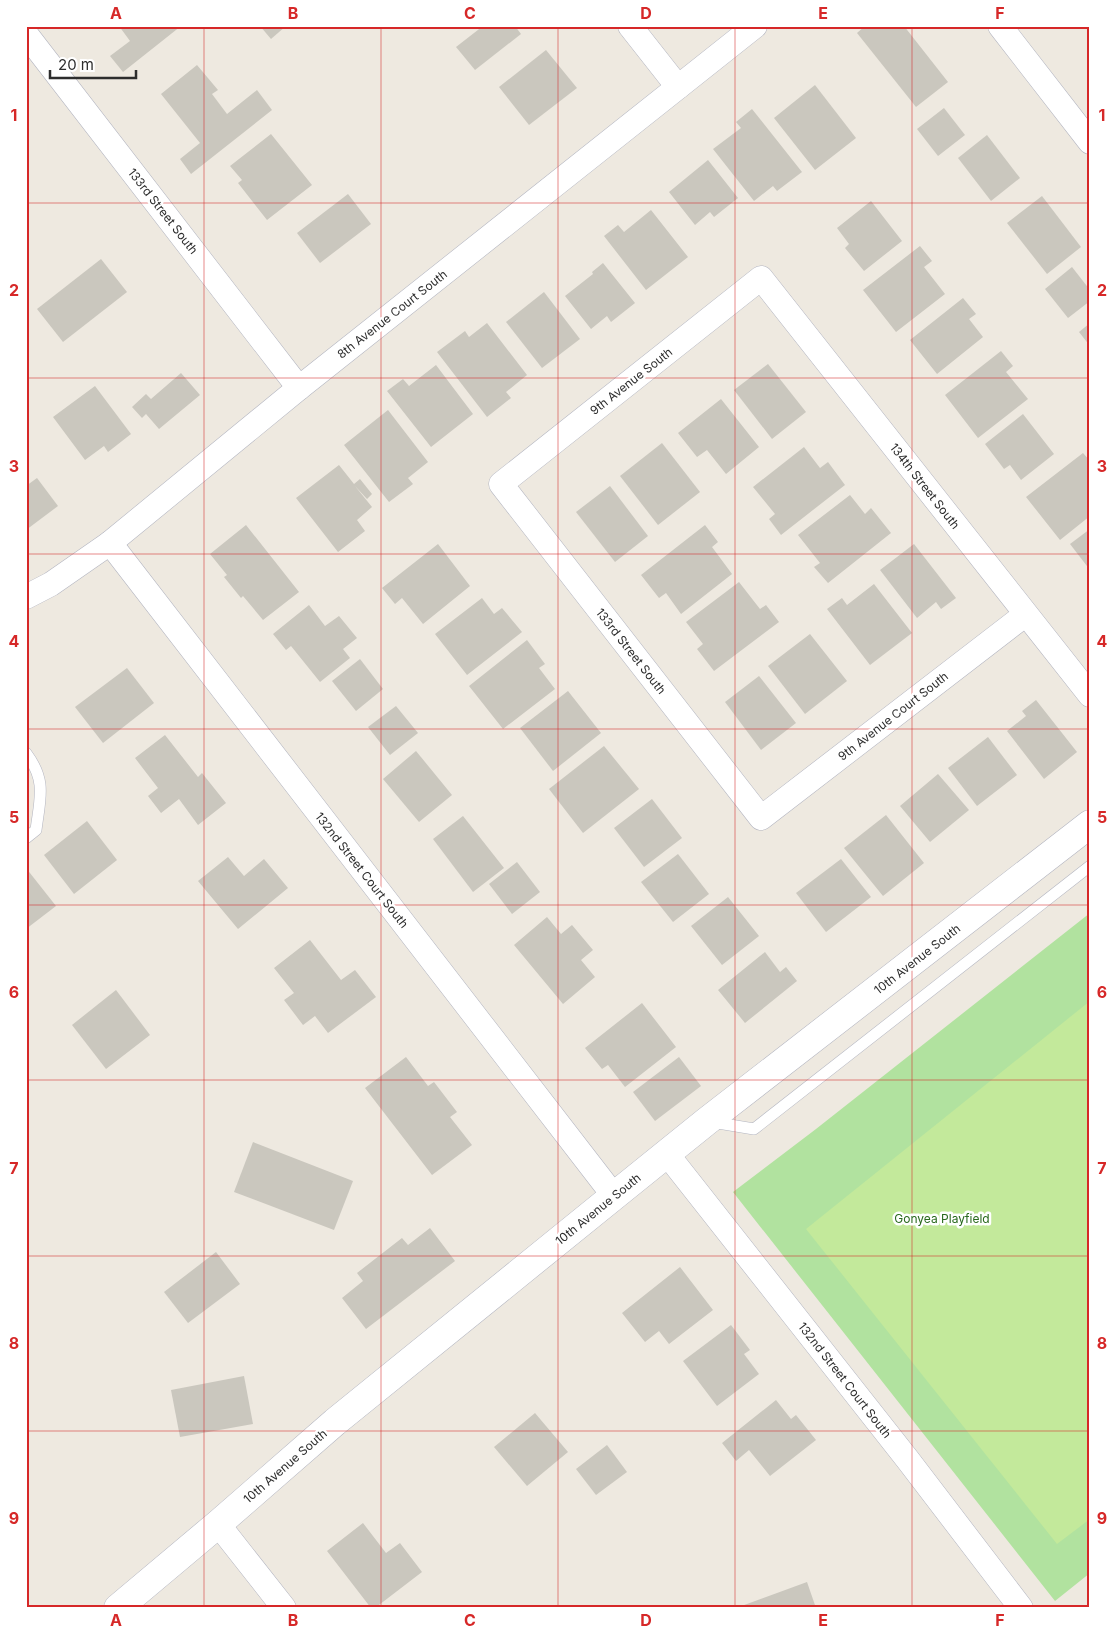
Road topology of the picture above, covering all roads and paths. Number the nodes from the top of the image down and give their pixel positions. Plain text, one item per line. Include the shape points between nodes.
1 (630, 26) edge
2 (755, 26) edge
3 (1000, 26) edge
4 (26, 34) edge
5 (678, 87) junction
6 (1090, 142) edge
7 (761, 278) joint
8 (299, 388) junction
9 (502, 484) joint
10 (110, 543) junction
11 (26, 597) edge
12 (1026, 614) junction
13 (1090, 695) edge
14 (26, 753) edge
15 (761, 818) joint
16 (1090, 824) edge
17 (26, 838) edge
18 (1090, 866) edge
19 (707, 1121) junction
20 (667, 1154) junction
21 (614, 1196) junction
22 (218, 1524) junction
23 (118, 1608) edge
24 (284, 1608) edge
25 (1021, 1608) edge

1 - 5 street
2 - 5 street, 8th Avenue Court South
3 - 6 street
4 - 8 street, 133rd Street South
5 - 8 street, 8th Avenue Court South
7 - 9 street, 9th Avenue South
7 - 12 street, 134th Street South
8 - 10 street, 8th Avenue Court South
9 - 15 street, 133rd Street South
10 - 11 street, 8th Avenue Court South via 51,584
10 - 21 street, 132nd Street Court South
12 - 13 street, 134th Street South
12 - 15 street, 9th Avenue Court South
14 - 17 lane via 36,766 41,790 36,830
16 - 19 street, 10th Avenue South
18 - 19 lane via 754,1129
19 - 20 street, 10th Avenue South
20 - 21 street, 10th Avenue South
20 - 25 street, 132nd Street Court South
21 - 22 street, 10th Avenue South via 335,1422
22 - 23 street, 10th Avenue South
22 - 24 street

